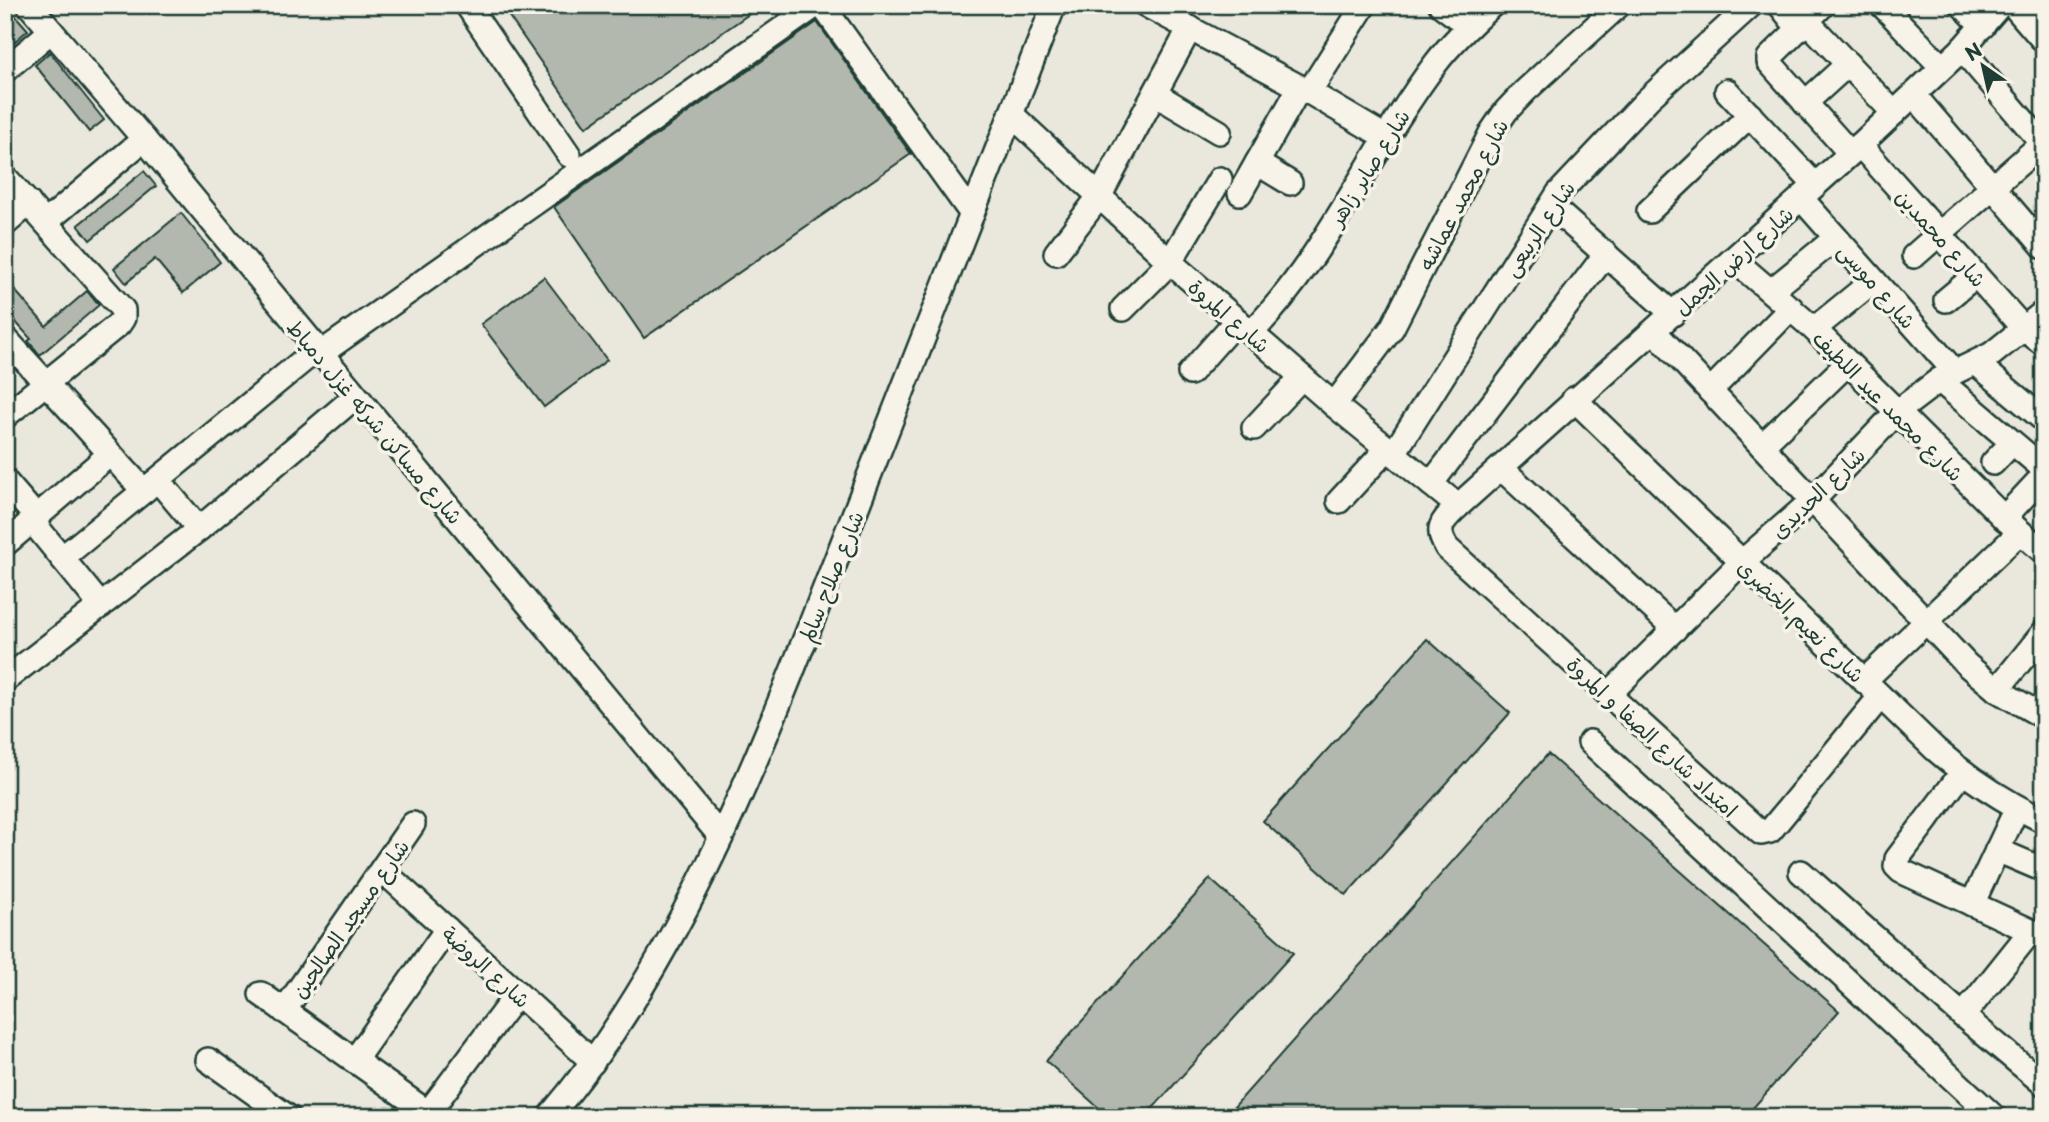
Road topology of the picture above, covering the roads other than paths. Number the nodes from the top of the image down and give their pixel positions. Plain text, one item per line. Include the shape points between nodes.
1 (29, 5) edge
2 (467, 5) edge
3 (816, 5) edge
4 (822, 5) edge
5 (1054, 5) edge
6 (1146, 5) edge
7 (1364, 5) edge
8 (1441, 5) edge
9 (1492, 5) edge
10 (1619, 5) edge
11 (1751, 5) edge
12 (1780, 5) edge
13 (1882, 5) edge
14 (1962, 5) edge
15 (2000, 5) edge
16 (2022, 8) edge
17 (1810, 18) edge
18 (1469, 26) junction
19 (1983, 26) junction
20 (1190, 29) junction
21 (51, 31) junction
22 (2044, 41) edge
23 (1962, 49) junction
24 (1847, 64) junction
25 (1942, 67) junction
26 (5, 70) edge
27 (1305, 90) junction
28 (1727, 91) dead end
29 (1155, 94) junction
30 (1914, 95) junction
31 (1805, 103) junction
32 (1894, 113) junction
33 (1011, 114) junction
34 (1750, 115) junction
35 (1219, 132) dead end
36 (1387, 138) junction
37 (144, 139) junction
38 (2043, 143) edge
39 (1855, 149) junction
40 (569, 155) dead end
41 (1257, 163) junction
42 (5, 177) edge
43 (1220, 179) dead end
44 (1290, 183) dead end
45 (1992, 187) junction
46 (1808, 191) junction
47 (1240, 193) dead end
48 (1099, 197) junction
49 (29, 203) junction
50 (1551, 206) junction
51 (1649, 211) dead end
52 (972, 214) junction
53 (46, 222) junction
54 (5, 224) edge
55 (1939, 234) junction
56 (1836, 238) junction
57 (2044, 247) edge
58 (1056, 253) dead end
59 (1606, 254) junction
60 (1914, 256) dead end
61 (1733, 259) junction
62 (1170, 262) junction
63 (1976, 275) junction
64 (1873, 281) junction
65 (1772, 291) junction
66 (1946, 300) dead end
67 (1791, 308) junction
68 (1124, 309) dead end
69 (2044, 312) edge
70 (1673, 314) junction
71 (1244, 326) junction
72 (1814, 329) junction
73 (2024, 329) junction
74 (1654, 331) junction
75 (5, 338) edge
76 (2044, 344) edge
77 (318, 352) junction
78 (1848, 362) junction
79 (1957, 372) junction
80 (1190, 373) dead end
81 (1302, 377) junction
82 (46, 383) junction
83 (1710, 391) junction
84 (355, 397) junction
85 (1574, 399) junction
86 (1334, 405) junction
87 (1897, 412) junction
88 (5, 416) edge
89 (2044, 420) edge
90 (1254, 428) dead end
91 (2012, 443) junction
92 (1762, 446) junction
93 (1391, 450) junction
94 (110, 454) junction
95 (1993, 463) dead end
96 (1501, 468) junction
97 (2044, 469) edge
98 (2044, 475) edge
99 (5, 481) edge
100 (1432, 484) junction
101 (151, 485) junction
102 (1813, 500) junction
103 (1339, 502) dead end
104 (1458, 506) junction
105 (34, 519) junction
106 (2012, 525) junction
107 (199, 528) junction
108 (5, 544) edge
109 (2044, 552) edge
110 (62, 558) junction
111 (1742, 562) junction
112 (101, 606) junction
113 (1926, 621) junction
114 (1675, 629) junction
115 (2044, 632) edge
116 (5, 680) edge
117 (1872, 689) junction
118 (1997, 690) junction
119 (1609, 694) junction
120 (2044, 717) edge
121 (1590, 742) dead end
122 (1962, 773) junction
123 (2017, 808) junction
124 (2044, 821) edge
125 (413, 824) dead end
126 (721, 837) junction
127 (1997, 849) junction
128 (382, 870) junction
129 (2044, 870) edge
130 (1801, 872) dead end
131 (1972, 904) junction
132 (447, 929) junction
133 (2038, 934) edge
134 (517, 993) junction
135 (261, 994) dead end
136 (284, 1011) junction
137 (1963, 1016) junction
138 (208, 1060) dead end
139 (354, 1061) junction
140 (593, 1062) junction
141 (2044, 1084) edge
142 (429, 1115) edge
143 (288, 1117) edge
144 (549, 1117) edge
145 (1994, 1117) edge

1 - 21 street, شارع مساكن شركه غزل دمياط
2 - 40 street
3 - 77 street
4 - 52 street
5 - 33 street, شارع صلاح سالم
6 - 20 street
7 - 27 street
8 - 18 street
9 - 18 street, شارع صابر زاهر
10 - 86 street, شارع محمد عماشه via 1506,111 1392,328
11 - 50 street, شارع الربيعى via 1647,99 1569,180
12 - 17 street
13 - 25 street
14 - 19 street
15 - 19 street, شارع ارض الجمل
16 - 22 street
17 - 24 street
17 - 31 street, شارع محمدين via 1769,58
18 - 36 street, شارع صابر زاهر via 1437,62
19 - 23 street, شارع ارض الجمل
20 - 27 street
20 - 29 street
21 - 26 street
21 - 37 street, شارع مساكن شركه غزل دمياط
23 - 25 street, شارع ارض الجمل
23 - 38 street
24 - 31 street
24 - 32 street
25 - 30 street, شارع ارض الجمل
27 - 36 street
27 - 41 street
28 - 34 street, شارع موسى
29 - 35 street
29 - 48 street
30 - 32 street, شارع ارض الجمل
30 - 45 street
31 - 39 street, شارع محمدين
32 - 39 street, شارع ارض الجمل
33 - 48 street, شارع المروة
33 - 52 street, شارع صلاح سالم
34 - 46 street, شارع موسى
34 - 51 street
36 - 71 street, شارع صابر زاهر via 1294,284
37 - 53 street
37 - 77 street, شارع مساكن شركه غزل دمياط
38 - 45 street
39 - 46 street, شارع ارض الجمل
39 - 55 street, شارع محمدين
41 - 44 street
41 - 47 street
42 - 49 street
43 - 62 street
45 - 55 street
45 - 57 street
46 - 56 street, شارع موسى
46 - 61 street, شارع ارض الجمل
48 - 58 street
48 - 62 street, شارع المروة
49 - 53 street
49 - 54 street
50 - 59 street
50 - 93 street, شارع الربيعى
52 - 126 street, شارع صلاح سالم via 802,647
53 - 82 street via 124,310 119,324
55 - 60 street
55 - 63 street, شارع محمدين
56 - 64 street, شارع موسى
56 - 65 street
59 - 70 street
59 - 100 street
61 - 65 street, شارع محمد عبد اللطيف
61 - 70 street, شارع ارض الجمل
62 - 68 street
62 - 71 street, شارع المروة
63 - 66 street
63 - 73 street, شارع محمدين
64 - 72 street
64 - 79 street, شارع موسى
65 - 67 street, شارع محمد عبد اللطيف
67 - 72 street, شارع محمد عبد اللطيف
67 - 83 street
69 - 73 street, شارع الحديدى
70 - 74 street, شارع ارض الجمل
71 - 80 street, شارع صابر زاهر
71 - 81 street, شارع المروة
72 - 78 street, شارع محمد عبد اللطيف
73 - 76 street, شارع محمدين
73 - 79 street, شارع الحديدى via 1992,355
74 - 83 street
74 - 85 street, شارع ارض الجمل
75 - 82 street
77 - 84 street, شارع مساكن شركه غزل دمياط
77 - 101 street
78 - 87 street, شارع محمد عبد اللطيف
78 - 92 street
79 - 87 street, شارع الحديدى
79 - 89 street
79 - 91 street
81 - 86 street, شارع المروة
81 - 90 street
82 - 88 street
82 - 94 street
83 - 92 street
84 - 107 street
84 - 126 street, شارع مساكن شركه غزل دمياط
85 - 96 street, شارع ارض الجمل
85 - 111 street, شارع نعيم الخضرى
86 - 93 street, شارع المروة
87 - 102 street, شارع الحديدى
87 - 106 street, شارع محمد عبد اللطيف
91 - 95 street
91 - 97 street
92 - 102 street
93 - 100 street, شارع المروة
93 - 103 street, شارع الربيعى
94 - 101 street
94 - 105 street
96 - 104 street, شارع ارض الجمل
96 - 114 street
98 - 106 street
99 - 105 street
100 - 104 street, شارع المروة
101 - 107 street
101 - 110 street
102 - 111 street, شارع الحديدى
102 - 113 street
104 - 119 street, امتداد شارع الصفا و المروة via 1440,528 1447,548
105 - 108 street
105 - 110 street
106 - 109 street, شارع محمد عبد اللطيف
106 - 113 street
107 - 112 street
110 - 112 street
111 - 114 street, شارع الحديدى
111 - 117 street, شارع نعيم الخضرى
112 - 116 street
113 - 117 street
113 - 118 street
114 - 119 street, شارع الحديدى
115 - 118 street
117 - 119 street, امتداد شارع الصفا و المروة via 1766,833 1757,831
117 - 122 street, شارع نعيم الخضرى
118 - 120 street
121 - 145 street
122 - 123 street, شارع نعيم الخضرى
122 - 131 street via 1895,862 1898,869
123 - 124 street, شارع نعيم الخضرى
123 - 127 street
125 - 128 street, شارع مسجد الصالحين
126 - 140 street, شارع صلاح سالم via 631,1006
127 - 129 street
127 - 131 street
128 - 132 street, شارع الروضة
128 - 136 street, شارع مسجد الصالحين
130 - 137 street
131 - 133 street
132 - 134 street, شارع الروضة
132 - 139 street
133 - 137 street
134 - 140 street, شارع الروضة
134 - 142 street
135 - 136 street
136 - 139 street
137 - 141 street
138 - 143 street
139 - 142 street
140 - 144 street, شارع صلاح سالم

